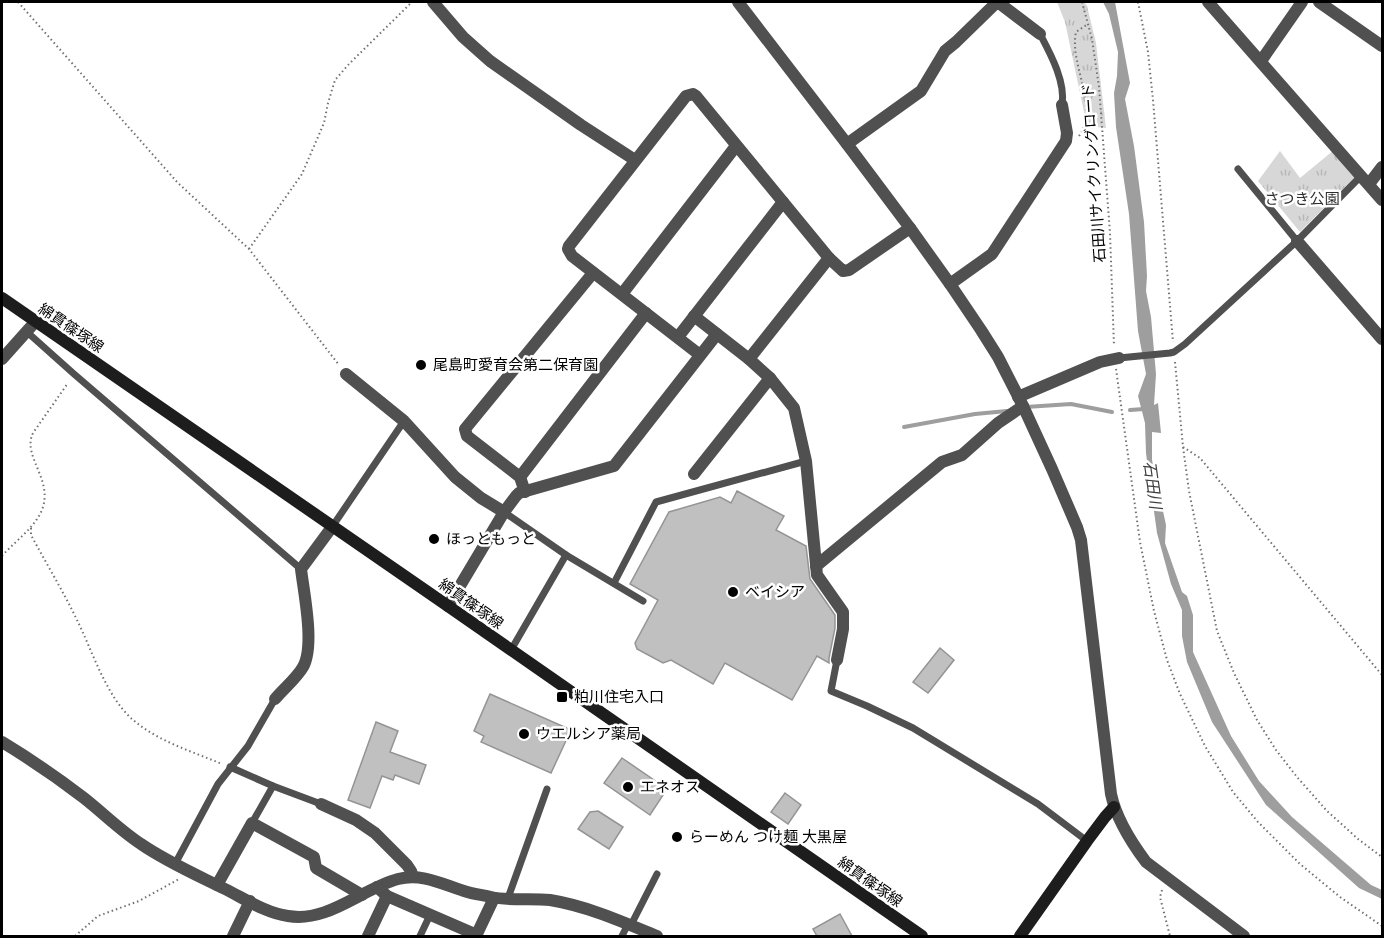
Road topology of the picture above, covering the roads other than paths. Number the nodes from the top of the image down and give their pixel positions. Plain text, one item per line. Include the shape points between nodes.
1 (433, 2) edge
2 (738, 2) edge
3 (1208, 2) edge
4 (1302, 2) edge
5 (1319, 2) edge
6 (1040, 34) joint
7 (1383, 46) edge
8 (1261, 61) junction
9 (1062, 105) joint
10 (848, 144) junction
11 (736, 146) junction
12 (635, 160) junction
13 (1383, 167) edge
14 (1238, 169) dead end
15 (1365, 180) junction
16 (1383, 200) edge
17 (783, 202) junction
18 (910, 228) junction
19 (1297, 241) junction
20 (829, 258) junction
21 (593, 273) junction
22 (950, 284) junction
23 (621, 294) junction
24 (2, 298) edge
25 (646, 313) junction
26 (694, 316) junction
27 (36, 321) junction
28 (27, 332) junction
29 (717, 334) junction
30 (678, 337) junction
31 (1383, 339) edge
32 (700, 355) junction
33 (2, 359) edge
34 (749, 359) junction
35 (1120, 361) joint
36 (346, 374) road end
37 (770, 378) junction
38 (1020, 402) junction
39 (404, 421) junction
40 (806, 461) junction
41 (694, 474) dead end
42 (520, 477) junction
43 (525, 492) junction
44 (504, 512) junction
45 (332, 526) junction
46 (566, 555) junction
47 (816, 566) junction
48 (302, 569) junction
49 (614, 583) junction
50 (643, 601) dead end
51 (448, 606) junction
52 (511, 650) junction
53 (837, 660) joint
54 (275, 699) joint
55 (2, 742) edge
56 (230, 767) junction
57 (273, 786) junction
58 (547, 789) dead end
59 (321, 804) joint
60 (1114, 807) junction
61 (252, 823) junction
62 (1087, 841) junction
63 (175, 864) junction
64 (657, 874) dead end
65 (413, 877) junction
66 (217, 885) junction
67 (376, 887) junction
68 (362, 895) junction
69 (387, 896) junction
70 (494, 898) junction
71 (508, 898) junction
72 (250, 901) junction
73 (430, 915) junction
74 (629, 924) junction
75 (233, 936) edge
76 (368, 936) edge
77 (420, 936) edge
78 (476, 936) edge
79 (622, 936) edge
80 (657, 936) edge
81 (922, 936) edge
82 (1020, 936) edge
83 (1244, 936) edge

1 - 12 street via 490,61
2 - 10 street
3 - 8 street
4 - 8 street
5 - 7 street
6 - 9 lane via 1053,59 1064,97
6 - 10 street via 999,3 994,5 945,51 921,91
8 - 15 street
9 - 22 street via 1066,141 992,254
10 - 18 street
11 - 12 street via 696,96 689,94
11 - 17 street
11 - 23 street
12 - 21 street via 569,246 568,252
13 - 15 street
14 - 19 lane
15 - 16 street
15 - 19 lane
17 - 20 street
17 - 26 street
18 - 20 street via 849,270 839,269
18 - 22 street
19 - 31 street
19 - 35 lane via 1174,352
20 - 34 street
21 - 23 street
21 - 42 street via 465,429 467,436
22 - 38 street via 998,357
23 - 25 street
24 - 27 main road, 綿貫篠塚線
25 - 30 street
25 - 42 street
26 - 29 street
26 - 30 street
27 - 28 street
27 - 45 main road, 綿貫篠塚線
28 - 33 street
28 - 48 lane
29 - 32 street
29 - 34 street
30 - 32 street
32 - 43 street via 614,466
34 - 37 street
35 - 38 street via 1100,362
36 - 39 street
37 - 40 street via 794,408
37 - 41 street
38 - 47 street via 962,455 942,462
38 - 60 street via 1081,540
39 - 44 street via 455,477
39 - 45 lane
40 - 47 street
40 - 49 lane via 656,502
42 - 43 street
43 - 44 street via 519,493
44 - 46 lane
44 - 51 street
45 - 48 street
45 - 51 main road, 綿貫篠塚線
46 - 49 lane
46 - 52 lane
47 - 53 street via 817,574 843,612
48 - 54 street via 308,656 298,674
49 - 50 lane
51 - 52 main road, 綿貫篠塚線
52 - 81 main road, 綿貫篠塚線
53 - 62 lane via 831,691 913,728 1030,799
54 - 56 lane via 248,746
55 - 63 street via 59,779 139,843
56 - 57 lane
56 - 63 lane
57 - 59 lane
57 - 61 lane
58 - 71 lane
59 - 65 street via 356,820 375,834 407,865
60 - 62 main road
60 - 83 street via 1146,862
61 - 66 street
61 - 68 street via 314,857 316,868
62 - 82 main road
63 - 66 street
64 - 74 lane
65 - 67 street
65 - 70 street
66 - 72 street
67 - 68 street
67 - 69 street
68 - 72 street via 302,918 286,916
69 - 73 street
69 - 76 street
70 - 71 street
70 - 78 street
71 - 74 street via 549,900
72 - 75 street
73 - 77 lane
73 - 78 street
74 - 79 lane
74 - 80 street

